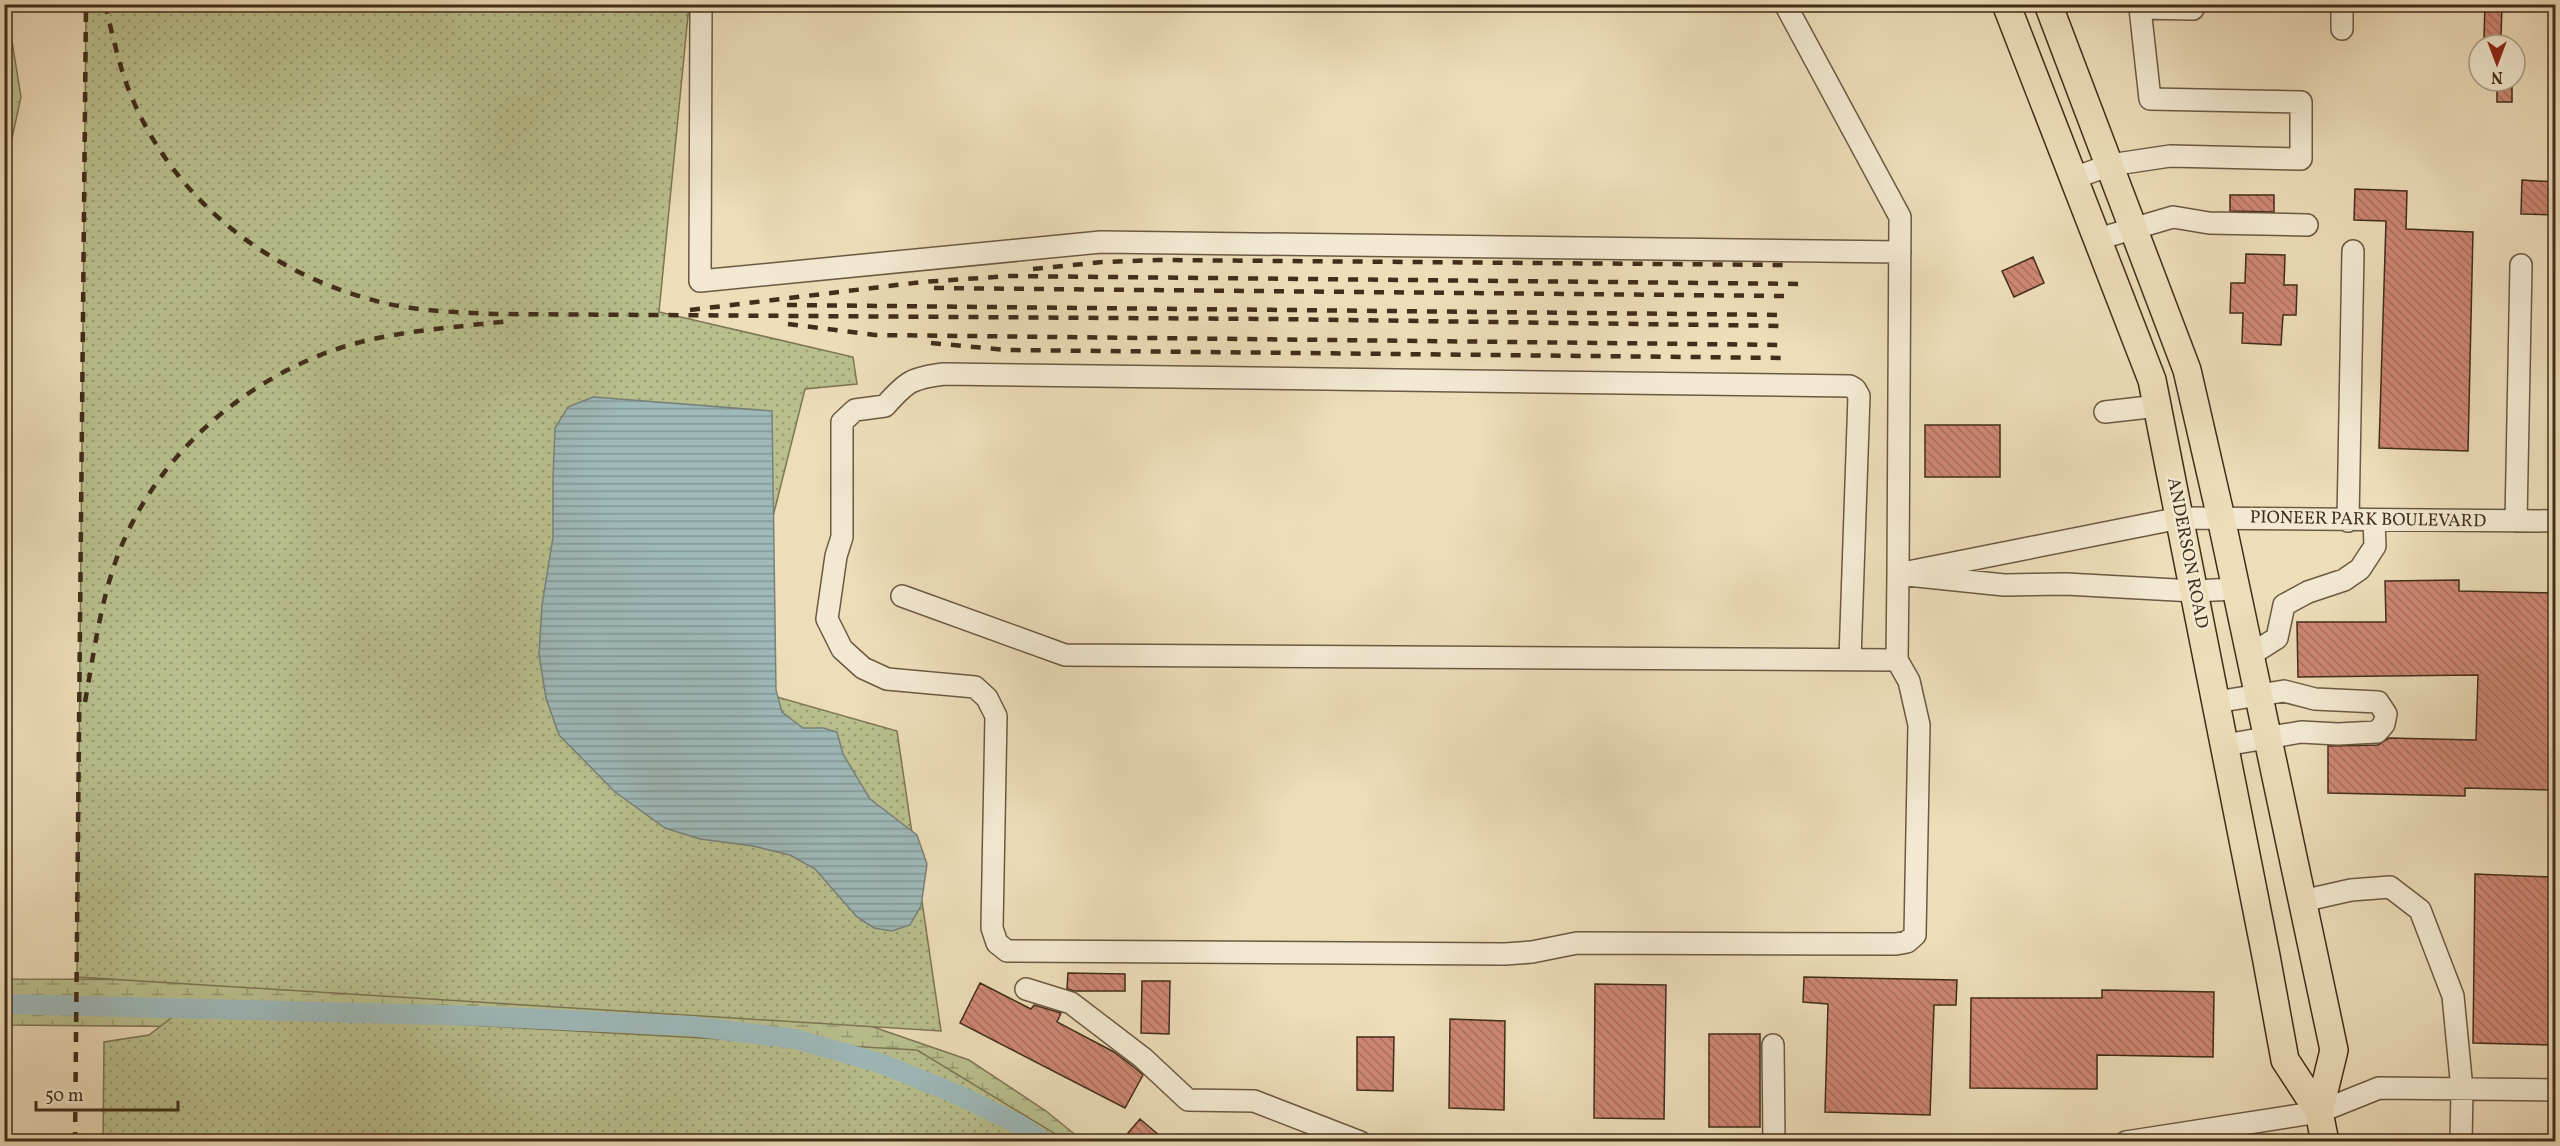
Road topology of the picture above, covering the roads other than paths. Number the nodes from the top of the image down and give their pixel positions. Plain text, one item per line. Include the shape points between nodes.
1 (701, 4) edge
2 (1785, 4) edge
3 (2006, 4) edge
4 (2048, 4) edge
5 (2193, 4) edge
6 (2342, 4) edge
7 (2342, 29) dead end
8 (2110, 165) junction
9 (2074, 178) junction
10 (2307, 225) dead end
11 (2133, 227) junction
12 (2098, 239) junction
13 (2353, 251) dead end
14 (1900, 252) junction
15 (2521, 265) dead end
16 (2158, 406) junction
17 (2105, 412) dead end
18 (2180, 518) junction
19 (2221, 518) junction
20 (2348, 521) junction
21 (2374, 521) junction
22 (2516, 521) junction
23 (2556, 521) edge
24 (1898, 574) junction
25 (2236, 590) junction
26 (2194, 591) junction
27 (902, 596) dead end
28 (2250, 656) junction
29 (1850, 659) junction
30 (1897, 660) junction
31 (2258, 695) junction
32 (2216, 702) junction
33 (2267, 738) junction
34 (2225, 745) junction
35 (2302, 901) junction
36 (1026, 989) dead end
37 (1773, 1045) dead end
38 (2462, 1089) junction
39 (2556, 1090) edge
40 (2319, 1112) junction
41 (2182, 1137) edge
42 (1360, 1142) edge
43 (1774, 1142) edge
44 (2127, 1142) edge
45 (2325, 1142) edge
46 (2461, 1142) edge

1 - 14 street via 700,280 1101,242
2 - 14 street via 1900,218
3 - 9 main road, ANDERSON ROAD
4 - 8 main road, ANDERSON ROAD
5 - 8 street via 2193,9 2140,8 2150,99 2301,102 2301,159 2170,156
6 - 7 street
8 - 9 street
8 - 11 main road, ANDERSON ROAD
9 - 12 main road, ANDERSON ROAD
10 - 11 street via 2209,223 2173,216
11 - 12 street
11 - 19 main road, ANDERSON ROAD via 2187,370
12 - 16 main road, ANDERSON ROAD via 2152,380
13 - 20 street
14 - 24 street
15 - 22 street
16 - 17 street
16 - 18 main road, ANDERSON ROAD
18 - 19 street, PIONEER PARK BOULEVARD
18 - 24 street, PIONEER PARK BOULEVARD
18 - 26 main road, ANDERSON ROAD
19 - 20 street, PIONEER PARK BOULEVARD
19 - 25 main road, ANDERSON ROAD
20 - 21 street, PIONEER PARK BOULEVARD
21 - 22 street, PIONEER PARK BOULEVARD
21 - 28 street via 2375,546 2360,569 2344,580 2284,605 2277,638
22 - 23 street, PIONEER PARK BOULEVARD
24 - 26 street via 2004,585
24 - 30 street
25 - 26 street
25 - 28 main road, ANDERSON ROAD
26 - 32 main road, ANDERSON ROAD
27 - 29 street via 1065,655
28 - 31 main road, ANDERSON ROAD
29 - 30 street
29 - 30 street via 1859,396 1850,386 944,374 918,377 885,406 855,410 842,422 842,537 827,619 842,649 862,668 887,679 975,687 987,698 996,716 992,928 996,944 1007,951 1505,954 1578,943 1907,942 1915,935 1919,725 1909,681
31 - 32 street
31 - 33 main road, ANDERSON ROAD
31 - 33 street via 2284,691 2315,699 2378,702 2386,714 2385,724 2377,732 2301,732
32 - 34 main road, ANDERSON ROAD
33 - 34 street
33 - 35 main road, ANDERSON ROAD
34 - 40 main road, ANDERSON ROAD via 2284,1060
35 - 38 street via 2390,887 2420,910 2453,996
35 - 40 main road, ANDERSON ROAD via 2334,1050
36 - 42 street via 1071,1003 1143,1058 1188,1100 1254,1101
37 - 43 street
38 - 39 street
38 - 40 street via 2379,1088
38 - 46 street
40 - 41 street
40 - 45 main road, ANDERSON ROAD
41 - 44 street

